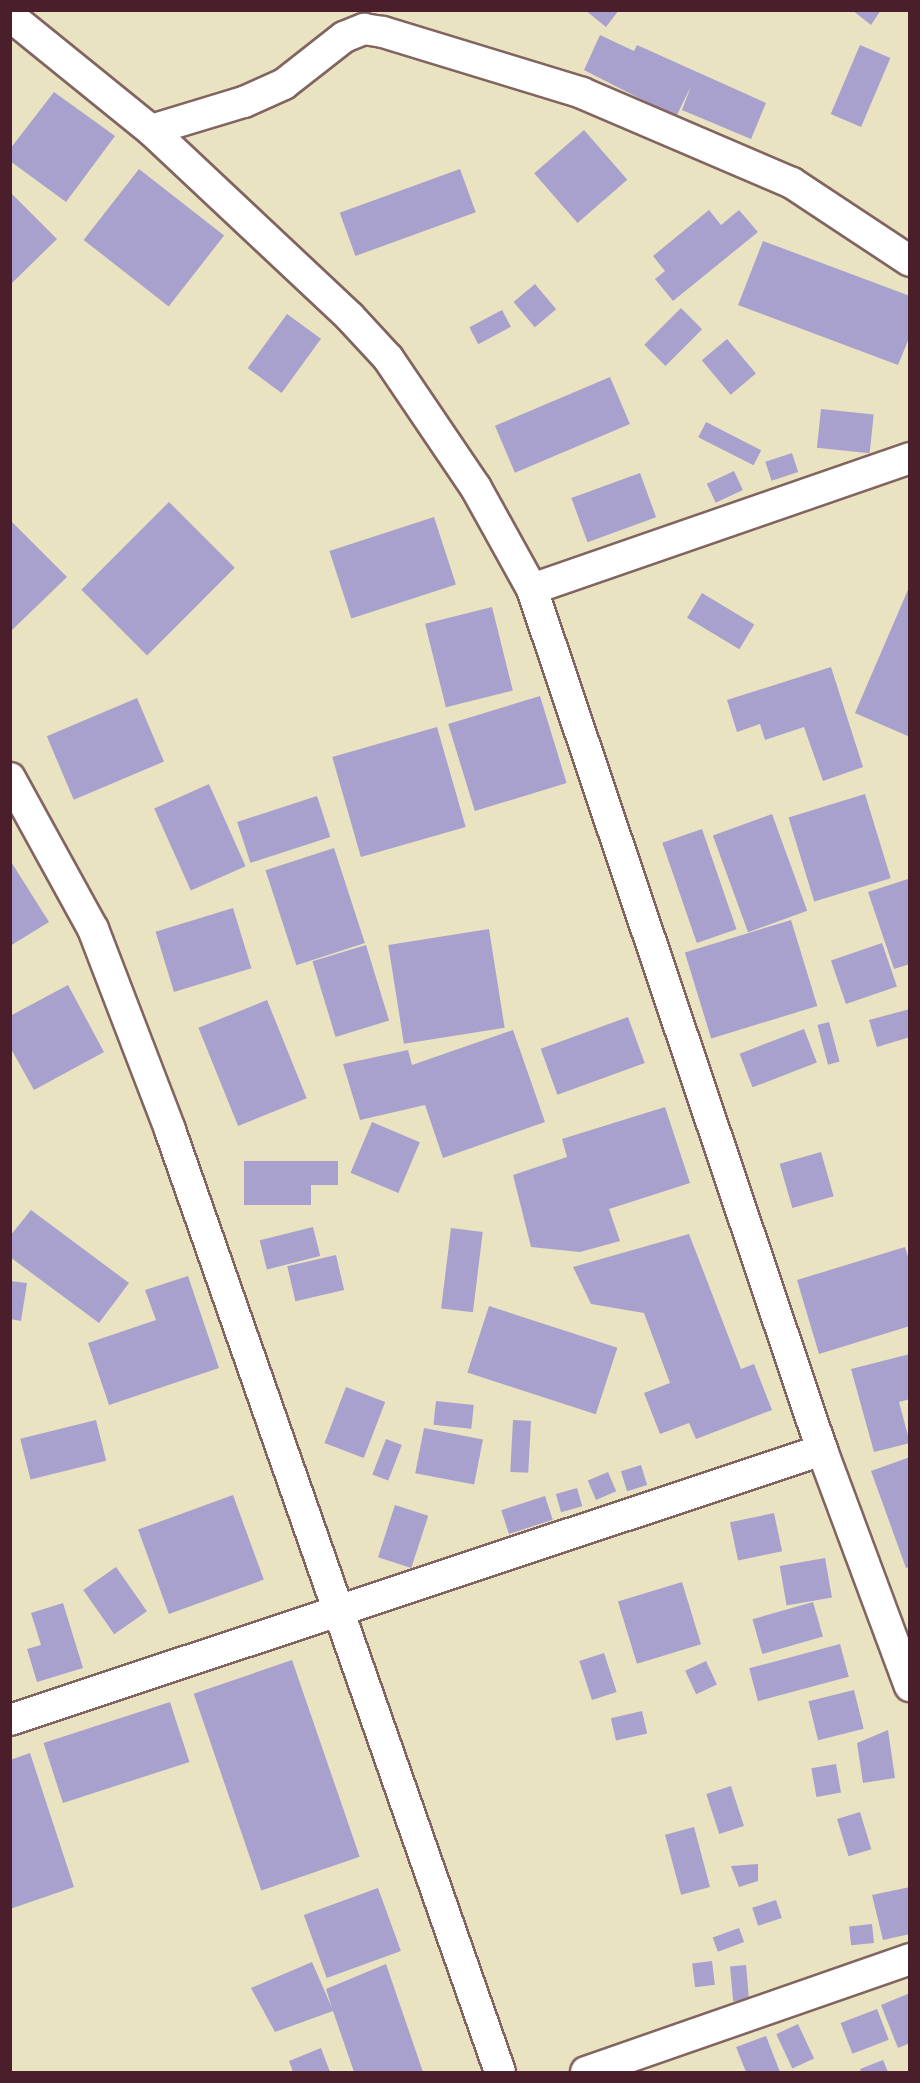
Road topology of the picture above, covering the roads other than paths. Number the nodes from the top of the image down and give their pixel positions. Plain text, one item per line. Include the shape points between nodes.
1 (10, 16) edge
2 (152, 130) junction
3 (909, 261) edge
4 (909, 458) edge
5 (532, 589) junction
6 (10, 778) edge
7 (822, 1450) junction
8 (337, 1612) junction
9 (909, 1686) edge
10 (10, 1720) edge
11 (909, 1959) edge
12 (500, 2073) edge
13 (586, 2073) edge

1 - 2 street
2 - 3 street via 244,102 284,84 344,37 364,29 383,32 582,93 792,183
2 - 5 street via 350,317 387,358 476,488
4 - 5 street
5 - 7 street
6 - 8 street via 93,929 170,1130
7 - 8 street
7 - 9 street
8 - 10 street
8 - 12 street
11 - 13 street

